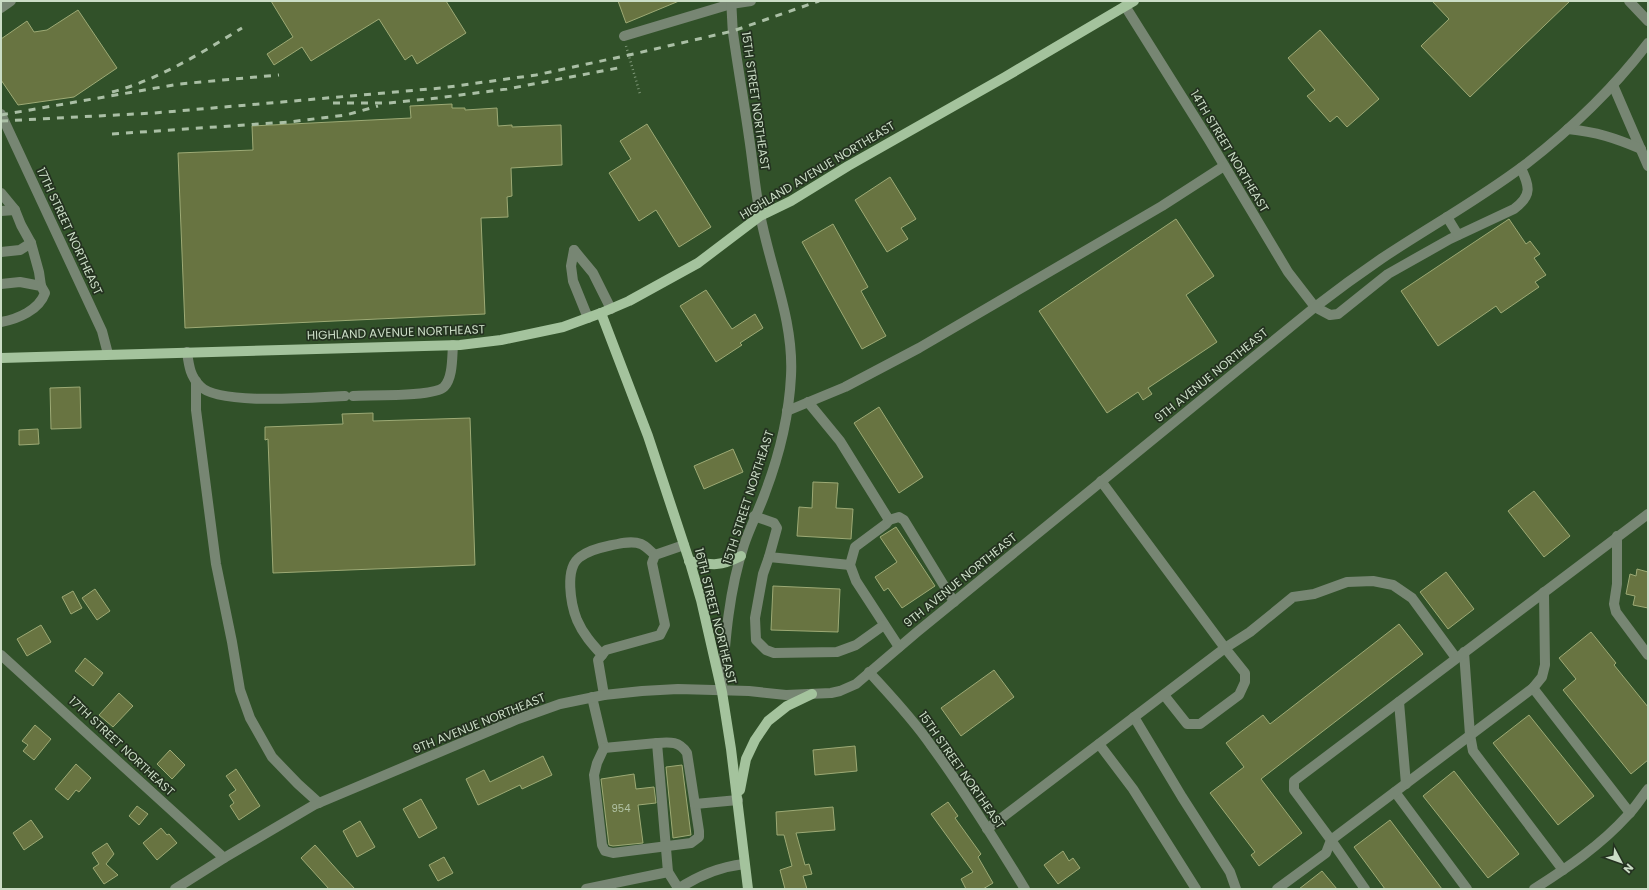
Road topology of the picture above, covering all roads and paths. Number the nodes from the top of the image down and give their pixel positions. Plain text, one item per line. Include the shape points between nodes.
1 (12, 1) edge
2 (750, 1) edge
3 (1629, 1) edge
4 (731, 3) edge
5 (1130, 4) edge
6 (1, 8) edge
7 (1648, 21) edge
8 (624, 36) joint
9 (1648, 43) edge
10 (1613, 85) junction
11 (640, 94) dead end
12 (3, 117) edge
13 (1568, 128) junction
14 (1641, 149) junction
15 (1224, 166) junction
16 (1648, 166) edge
17 (1521, 168) junction
18 (1, 193) edge
19 (15, 210) junction
20 (1, 211) edge
21 (760, 216) junction
22 (1446, 217) junction
23 (1458, 235) junction
24 (31, 243) junction
25 (1, 252) edge
26 (1380, 259) junction
27 (1388, 274) junction
28 (1, 284) edge
29 (41, 286) junction
30 (1315, 307) junction
31 (606, 311) junction
32 (588, 318) junction
33 (1, 322) edge
34 (453, 345) junction
35 (187, 352) junction
36 (108, 354) junction
37 (1, 358) edge
38 (196, 381) junction
39 (808, 402) junction
40 (787, 411) junction
41 (1101, 482) junction
42 (1648, 514) edge
43 (754, 516) junction
44 (889, 520) junction
45 (1617, 536) junction
46 (684, 545) junction
47 (655, 555) junction
48 (740, 556) junction
49 (769, 557) junction
50 (689, 561) junction
51 (850, 565) junction
52 (1544, 592) junction
53 (954, 602) junction
54 (884, 624) junction
55 (899, 647) junction
56 (1225, 648) junction
57 (1, 655) edge
58 (602, 655) junction
59 (1460, 655) junction
60 (1648, 655) edge
61 (869, 672) junction
62 (1533, 688) junction
63 (722, 692) junction
64 (812, 694) junction
65 (604, 695) junction
66 (1164, 695) junction
67 (592, 697) junction
68 (1399, 702) junction
69 (1134, 717) junction
70 (1470, 735) junction
71 (657, 743) junction
72 (1099, 744) junction
73 (604, 748) junction
74 (1406, 784) junction
75 (1648, 789) edge
76 (1395, 792) junction
77 (738, 800) junction
78 (319, 804) junction
79 (695, 804) junction
80 (1630, 812) junction
81 (987, 829) junction
82 (1331, 840) junction
83 (666, 847) junction
84 (224, 858) junction
85 (744, 864) junction
86 (1563, 870) junction
87 (668, 872) junction
88 (175, 889) edge
89 (586, 889) edge
90 (678, 889) edge
91 (748, 889) edge
92 (1025, 889) edge
93 (1196, 889) edge
94 (1236, 889) edge
95 (1277, 889) edge
96 (1365, 889) edge
97 (1467, 889) edge
98 (1534, 889) edge

1 - 6 street
2 - 4 street
3 - 7 street
4 - 8 street
4 - 21 street, 15TH STREET NORTHEAST
5 - 15 street, 14TH STREET NORTHEAST
5 - 21 main road, HIGHLAND AVENUE NORTHEAST via 791,201
8 - 11 path
9 - 10 street, 9TH AVENUE NORTHEAST
10 - 13 street, 9TH AVENUE NORTHEAST
10 - 14 street
12 - 36 street, 17TH STREET NORTHEAST via 102,331
13 - 14 street via 1611,136
13 - 17 street, 9TH AVENUE NORTHEAST
14 - 16 street
15 - 30 street, 14TH STREET NORTHEAST via 1288,272
15 - 39 street via 1162,206 919,348 845,387
17 - 22 street, 9TH AVENUE NORTHEAST
17 - 23 street via 1528,185 1527,194 1521,204
18 - 19 street
19 - 20 street
19 - 24 street
21 - 31 main road, HIGHLAND AVENUE NORTHEAST via 698,263
21 - 40 street, 15TH STREET NORTHEAST via 790,338 791,375
22 - 23 street
22 - 26 street, 9TH AVENUE NORTHEAST
23 - 27 street
24 - 25 street via 20,250
24 - 29 street
26 - 27 street
26 - 30 street, 9TH AVENUE NORTHEAST
27 - 30 street via 1338,314 1330,315
28 - 29 street via 20,282
29 - 33 street via 45,292 42,300 23,315
30 - 41 street, 9TH AVENUE NORTHEAST
31 - 32 main road, HIGHLAND AVENUE NORTHEAST
31 - 32 street via 593,273 574,250 571,266 574,281
31 - 46 main road, 16TH STREET NORTHEAST
32 - 34 main road, HIGHLAND AVENUE NORTHEAST via 542,332
34 - 35 main road, HIGHLAND AVENUE NORTHEAST
34 - 38 street via 450,377 444,387 429,393 249,398 214,395
35 - 36 main road, HIGHLAND AVENUE NORTHEAST
35 - 38 street via 190,373
36 - 37 main road, HIGHLAND AVENUE NORTHEAST
38 - 78 street via 196,410 216,564 240,690 250,718 272,757
39 - 40 street
39 - 44 street via 840,441
40 - 43 street, 15TH STREET NORTHEAST via 783,436 765,494
41 - 53 street, 9TH AVENUE NORTHEAST
41 - 56 street
42 - 45 street
43 - 48 street, 15TH STREET NORTHEAST
43 - 49 street via 774,523 777,528
44 - 51 street via 855,547
44 - 53 street via 899,517 904,520
45 - 52 street
45 - 60 street via 1617,584 1614,604 1616,612
46 - 47 street
46 - 50 main road, 16TH STREET NORTHEAST
47 - 58 street via 652,563 665,625 660,634 606,650
47 - 58 street via 641,544 624,542 597,548 579,557 572,566 571,597 577,620 589,642
48 - 50 main road via 720,565
48 - 63 street, 15TH STREET NORTHEAST via 729,612
49 - 51 street
49 - 54 street via 763,574 755,618 756,640 766,650 774,653 837,652 856,645
50 - 63 main road, 16TH STREET NORTHEAST via 701,600
51 - 54 street via 856,581
52 - 59 street
52 - 62 street via 1545,664 1542,676
53 - 55 street, 9TH AVENUE NORTHEAST
54 - 55 street
55 - 61 street, 9TH AVENUE NORTHEAST
56 - 59 street via 1250,632 1293,597 1314,594 1346,582 1373,581 1394,585 1412,598
56 - 66 street
56 - 66 street via 1245,672 1245,682 1239,695 1200,724 1188,724
57 - 84 street, 17TH STREET NORTHEAST
58 - 65 street via 598,660
59 - 68 street
59 - 70 street
61 - 64 street, 9TH AVENUE NORTHEAST via 856,684 840,691
61 - 81 street, 15TH STREET NORTHEAST via 930,744
62 - 70 street
62 - 80 street
63 - 64 street, 9TH AVENUE NORTHEAST
63 - 65 street, 9TH AVENUE NORTHEAST via 678,689
63 - 77 main road, 16TH STREET NORTHEAST
64 - 77 main road via 787,706 763,727 746,759
65 - 67 street, 9TH AVENUE NORTHEAST
66 - 69 street
67 - 73 street
67 - 78 street, 9TH AVENUE NORTHEAST via 560,704 518,719
68 - 74 street
68 - 82 street via 1294,781 1294,790
69 - 72 street
69 - 94 street via 1230,872
70 - 74 street
70 - 86 street via 1473,751
71 - 73 street
71 - 79 street via 676,742 687,753
71 - 83 street
72 - 81 street
72 - 93 street via 1133,789
73 - 83 street via 594,775 602,845 605,851 613,853
74 - 76 street
75 - 80 street
76 - 82 street
76 - 97 street
77 - 79 street
77 - 85 main road, 16TH STREET NORTHEAST
78 - 84 street, 9TH AVENUE NORTHEAST
79 - 83 street via 698,839 691,843
80 - 86 street via 1604,839
81 - 92 street, 15TH STREET NORTHEAST
82 - 95 street via 1326,853
82 - 96 street
83 - 87 street
84 - 88 street, 9TH AVENUE NORTHEAST
85 - 90 street via 717,869 691,880
85 - 91 main road, 16TH STREET NORTHEAST
86 - 98 street
87 - 89 street
87 - 90 street

